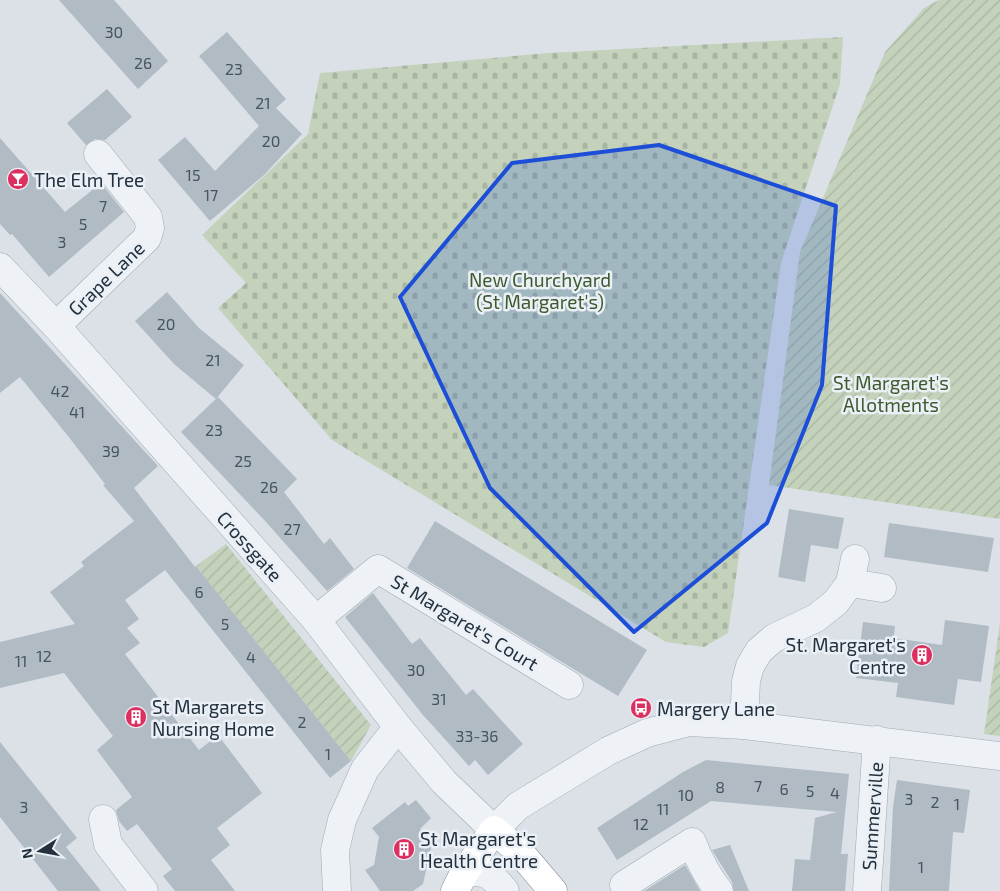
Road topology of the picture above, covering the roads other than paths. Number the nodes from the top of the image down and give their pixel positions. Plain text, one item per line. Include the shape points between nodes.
1 (98, 154) dead end
2 (0, 267) edge
3 (56, 326) junction
4 (882, 588) dead end
5 (316, 620) junction
6 (569, 685) dead end
7 (744, 725) junction
8 (398, 727) junction
9 (877, 740) junction
10 (1000, 756) edge
11 (103, 819) dead end
12 (494, 830) junction
13 (459, 882) edge
14 (624, 885) dead end
15 (144, 891) edge
16 (337, 891) edge
17 (505, 891) edge
18 (553, 891) edge
19 (719, 891) edge
20 (867, 891) edge

1 - 3 street, Grape Lane via 148,217 148,238
2 - 3 street, Crossgate
3 - 5 street, Crossgate
4 - 7 street via 852,571 836,602 816,618 774,638 759,651 746,681
5 - 6 street, St Margaret's Court via 378,568
5 - 8 street, Crossgate
7 - 9 street
7 - 12 street via 689,722 647,733 608,751 546,788 518,806
8 - 12 street, Crossgate via 444,782
8 - 16 street via 365,770 342,820 335,850
9 - 10 street
9 - 20 street, Summerville
11 - 15 street via 108,844
12 - 13 highway
12 - 18 highway via 519,852
13 - 17 street via 477,871 494,878
14 - 19 street via 692,842 699,860

